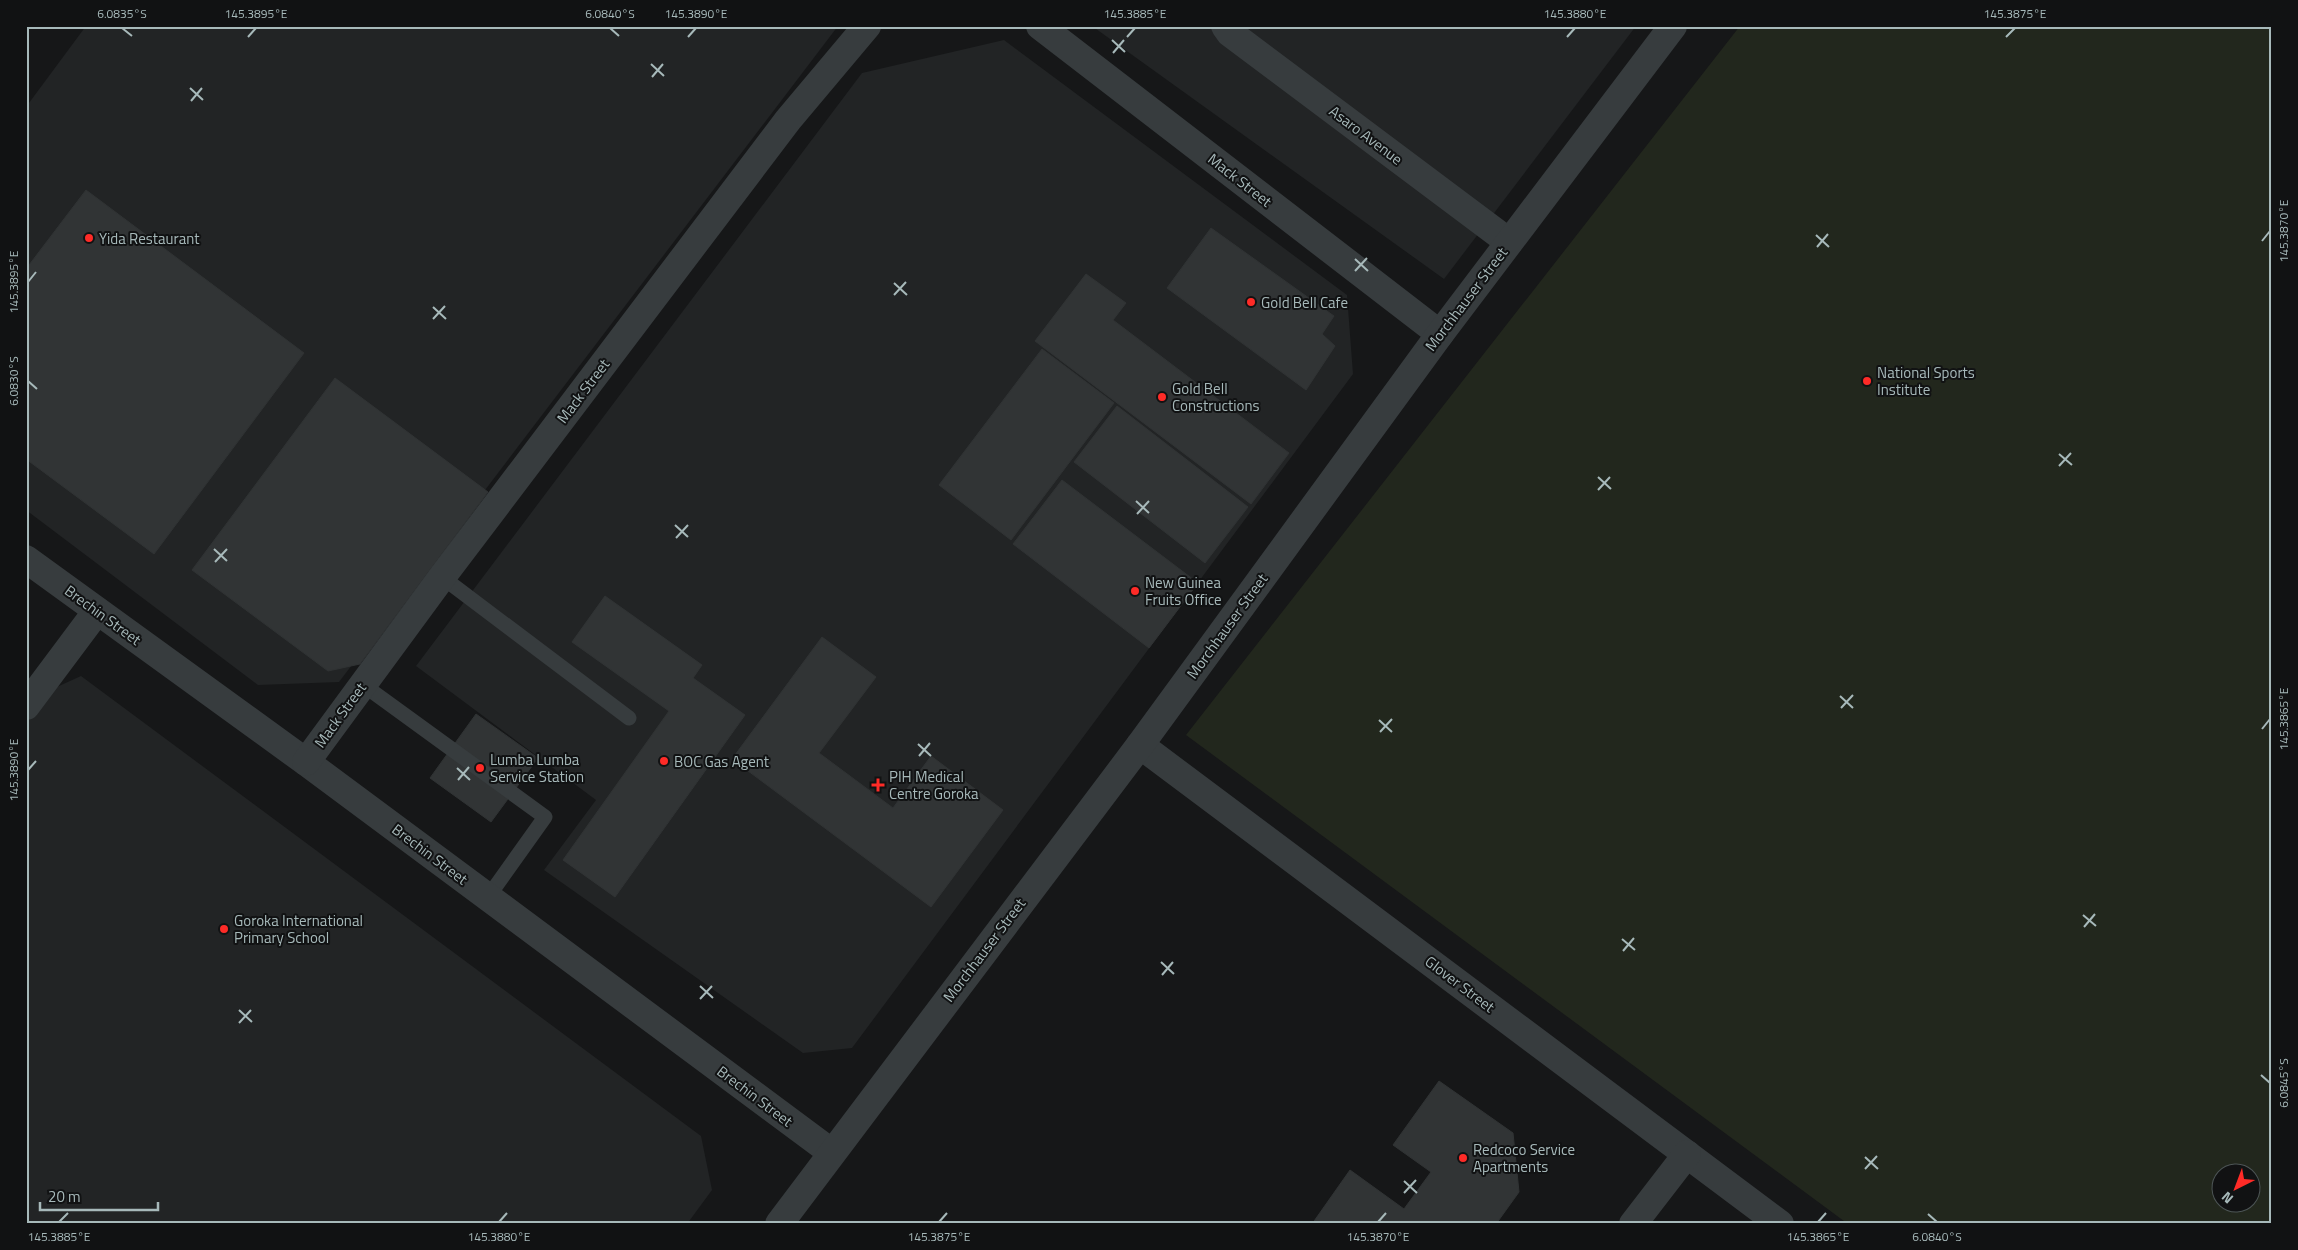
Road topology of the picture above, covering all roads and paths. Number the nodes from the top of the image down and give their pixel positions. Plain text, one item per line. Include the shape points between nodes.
1 (867, 26) edge
2 (1040, 26) edge
3 (1673, 26) edge
4 (1228, 28) edge
5 (1509, 242) junction
6 (1440, 334) junction
7 (26, 559) edge
8 (442, 577) junction
9 (97, 611) junction
10 (362, 684) junction
11 (26, 706) edge
12 (629, 718) dead end
13 (1140, 745) junction
14 (306, 762) junction
15 (488, 897) junction
16 (831, 1152) junction
17 (1687, 1154) junction
18 (779, 1224) edge
19 (1633, 1224) edge
20 (1780, 1224) edge

1 - 8 street, Mack Street via 788,120
2 - 6 street, Mack Street
3 - 5 street, Morchhauser Street
4 - 5 street, Asaro Avenue
5 - 6 street, Morchhauser Street
6 - 13 street, Morchhauser Street
7 - 9 street, Brechin Street
8 - 10 street, Mack Street
8 - 12 lane
9 - 11 street
9 - 14 street, Brechin Street
10 - 14 street, Mack Street
10 - 15 lane via 545,817
13 - 16 street, Morchhauser Street
13 - 17 street, Glover Street
14 - 15 street, Brechin Street
15 - 16 street, Brechin Street
16 - 18 street, Morchhauser Street
17 - 19 street
17 - 20 street, Glover Street

